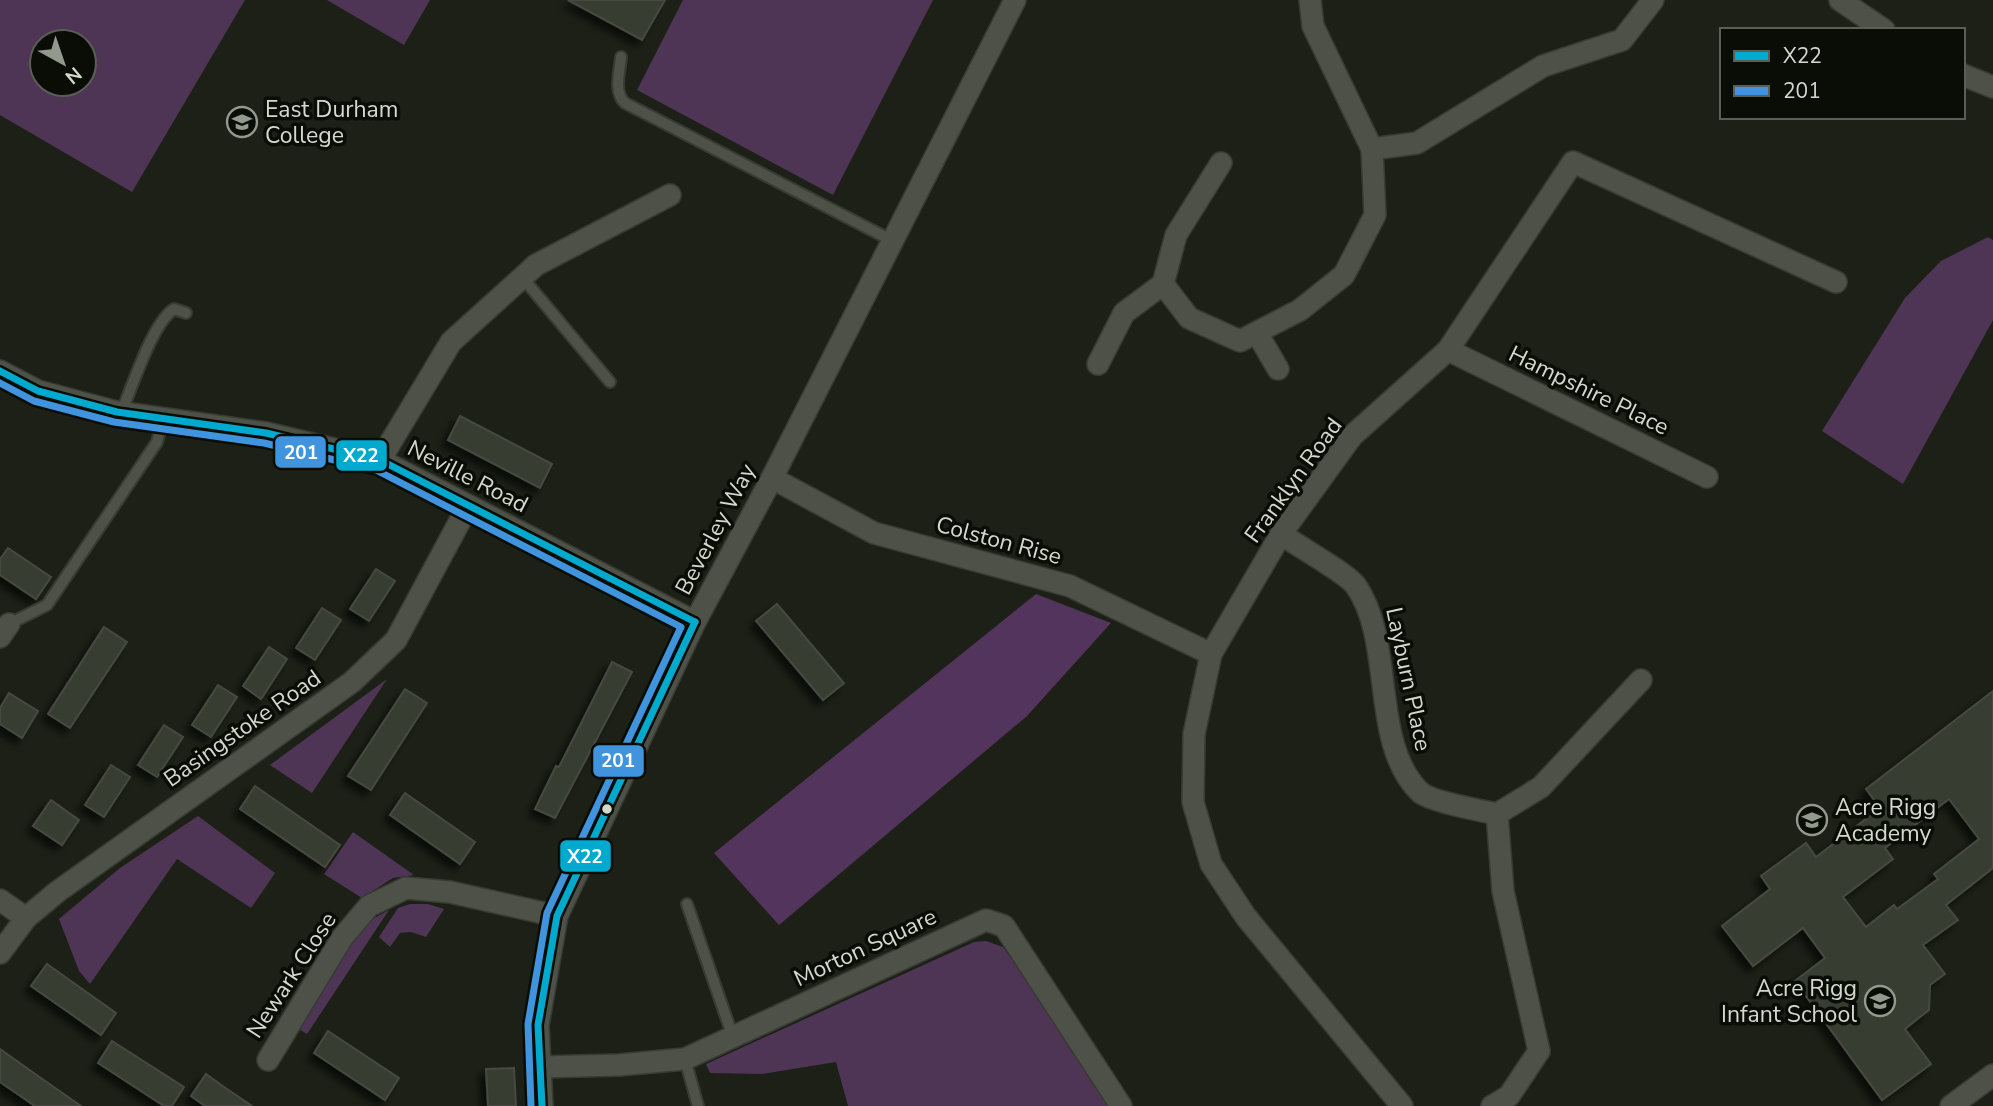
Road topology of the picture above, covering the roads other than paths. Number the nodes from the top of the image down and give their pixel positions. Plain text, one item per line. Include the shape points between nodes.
1 (1015, 0) edge
2 (1310, 0) edge
3 (1653, 0) edge
4 (1840, 0) edge
5 (1881, 28) edge
6 (621, 57) dead end
7 (1965, 76) edge
8 (1993, 87) edge
9 (1372, 149) junction
10 (1221, 163) dead end
11 (670, 195) dead end
12 (892, 241) junction
13 (522, 277) junction
14 (1836, 282) dead end
15 (1163, 284) junction
16 (186, 313) dead end
17 (1257, 333) junction
18 (1448, 349) junction
19 (1098, 364) dead end
20 (1278, 369) dead end
21 (0, 371) edge
22 (610, 382) dead end
23 (121, 413) junction
24 (163, 420) junction
25 (380, 460) junction
26 (1707, 477) dead end
27 (772, 478) junction
28 (468, 506) junction
29 (1281, 534) junction
30 (695, 622) junction
31 (4, 630) edge
32 (1211, 654) junction
33 (1640, 680) dead end
34 (1497, 814) junction
35 (0, 900) edge
36 (687, 904) dead end
37 (557, 916) junction
38 (26, 918) junction
39 (0, 953) edge
40 (733, 1037) junction
41 (685, 1059) junction
42 (268, 1060) dead end
43 (540, 1068) junction
44 (1993, 1074) edge
45 (542, 1106) edge
46 (698, 1106) edge
47 (1121, 1106) edge
48 (1402, 1106) edge
49 (1492, 1106) edge
50 (1951, 1106) edge

1 - 12 street, Beverley Way
2 - 9 street via 1313,26
3 - 9 street via 1622,40 1543,66 1417,143
4 - 5 street
6 - 12 lane via 618,90 625,103
7 - 8 street
9 - 17 street via 1375,215 1344,275 1300,310
10 - 15 street via 1175,235
11 - 13 street via 536,265
12 - 27 street, Beverley Way
13 - 22 lane
13 - 25 street via 451,342
14 - 18 street, Franklyn Road via 1573,162
15 - 17 street via 1189,318 1240,341
15 - 19 street via 1124,313
16 - 23 lane via 174,309 165,317
17 - 20 street
18 - 26 street, Hampshire Place
18 - 29 street, Franklyn Road via 1352,436
21 - 23 street, Neville Road via 37,391
23 - 24 street, Neville Road
24 - 25 street, Neville Road via 266,433
24 - 31 lane via 157,442 47,605
25 - 28 street, Neville Road
27 - 30 street, Beverley Way
27 - 32 street, Colston Rise via 874,533 1070,586
28 - 30 street, Neville Road
28 - 38 street, Basingstoke Road via 396,640 352,682
29 - 32 street, Franklyn Road
29 - 34 street, Layburn Place via 1354,583 1369,609 1396,760 1421,794
30 - 37 street, Beverley Way
32 - 48 street, Franklyn Road via 1194,734 1193,802 1212,864 1247,917
33 - 34 street via 1541,787
34 - 49 street via 1503,891 1539,1051 1509,1096
35 - 38 street
36 - 40 lane
37 - 42 street, Newark Close via 450,892 406,888 369,906 342,938
37 - 43 street, Beverley Way via 538,1025
38 - 39 street, Basingstoke Road
40 - 41 street, Morton Square
40 - 47 street, Morton Square via 986,920 1004,926
41 - 43 street, Morton Square
41 - 46 lane
43 - 45 street, Beverley Way
44 - 50 street

